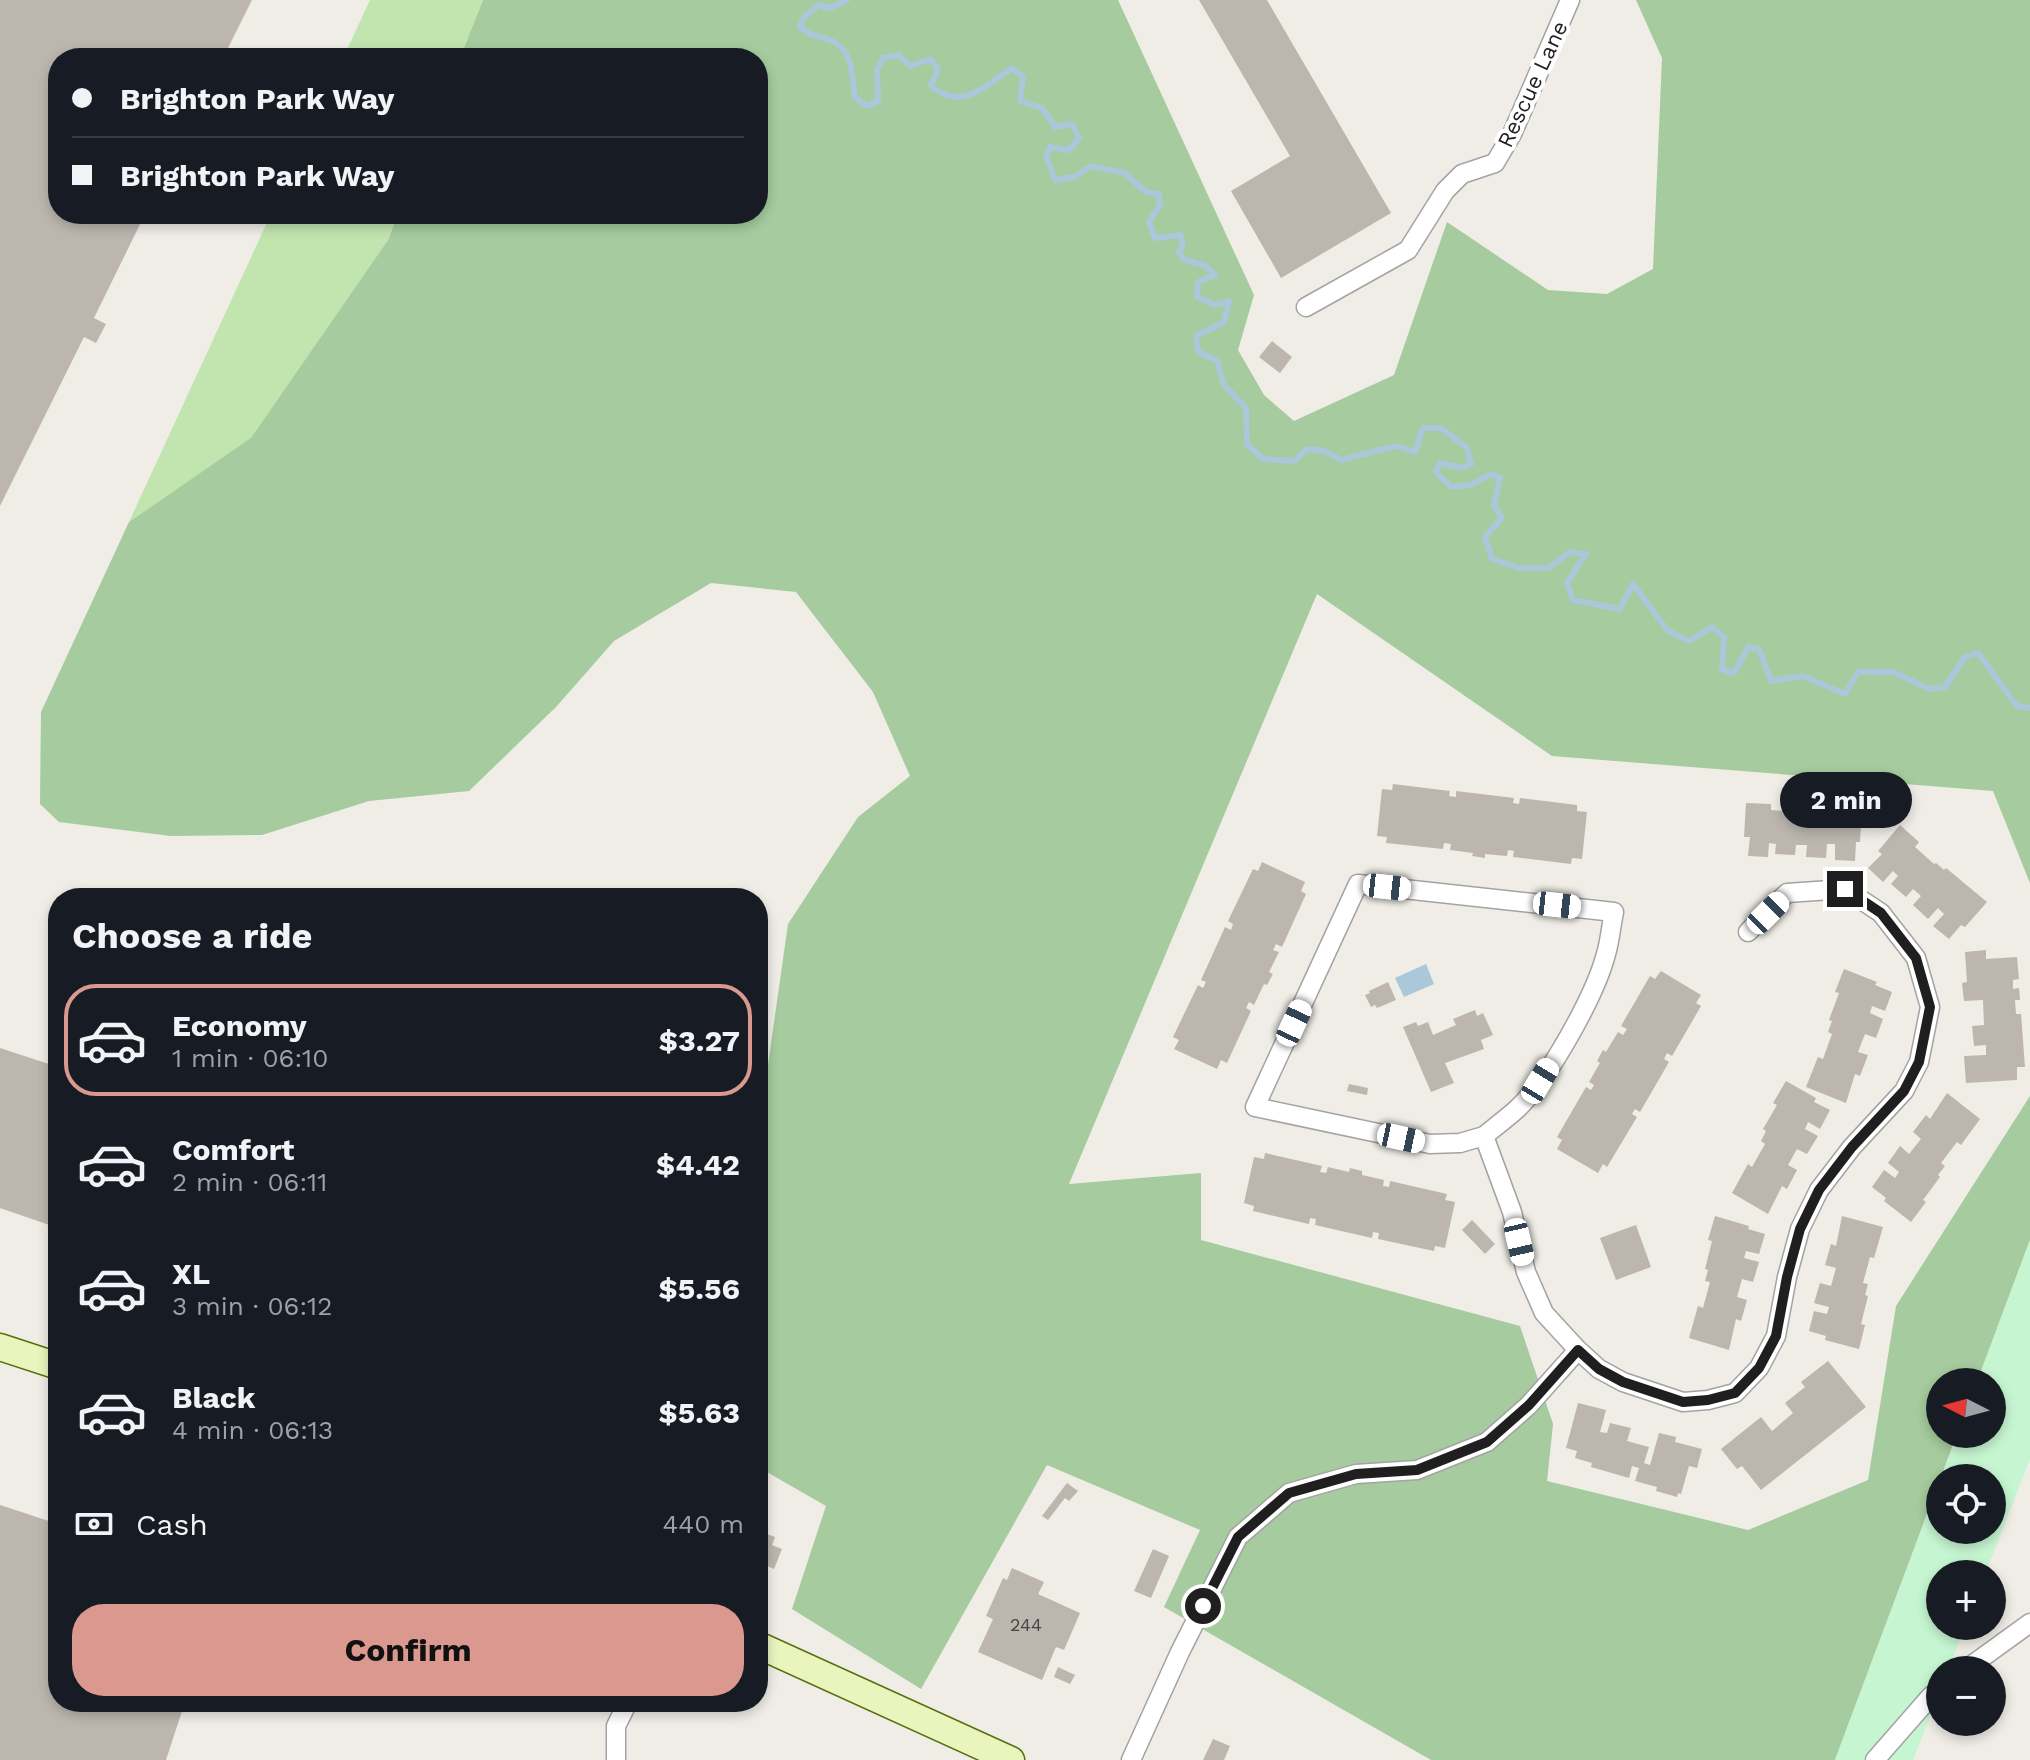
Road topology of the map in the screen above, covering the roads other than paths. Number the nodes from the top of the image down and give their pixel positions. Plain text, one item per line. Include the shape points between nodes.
1 (1570, 0) edge
2 (1306, 307) dead end
3 (1748, 932) dead end
4 (1484, 1136) junction
5 (0, 1347) edge
6 (1578, 1350) junction
7 (48, 1363) edge
8 (2030, 1623) edge
9 (768, 1650) edge
10 (1984, 1656) edge
11 (1926, 1702) edge
12 (623, 1712) edge
13 (616, 1760) edge
14 (1011, 1760) edge
15 (1131, 1760) edge
16 (1875, 1760) edge

1 - 2 street, Rescue Lane via 1495,163 1462,174 1445,191 1408,250
3 - 6 street via 1787,893 1845,889 1881,913 1916,958 1930,1007 1919,1062 1904,1091 1819,1190 1800,1229 1776,1336 1759,1368 1735,1393 1683,1402 1623,1382
4 - 4 street via 1519,1107 1565,1040 1597,980 1614,912 1358,884 1255,1107 1430,1144
4 - 6 street via 1544,1313
5 - 7 street
6 - 15 street via 1487,1442 1417,1470 1356,1474 1289,1493 1238,1537
8 - 10 street
9 - 14 street
11 - 16 street
12 - 13 street via 616,1726

